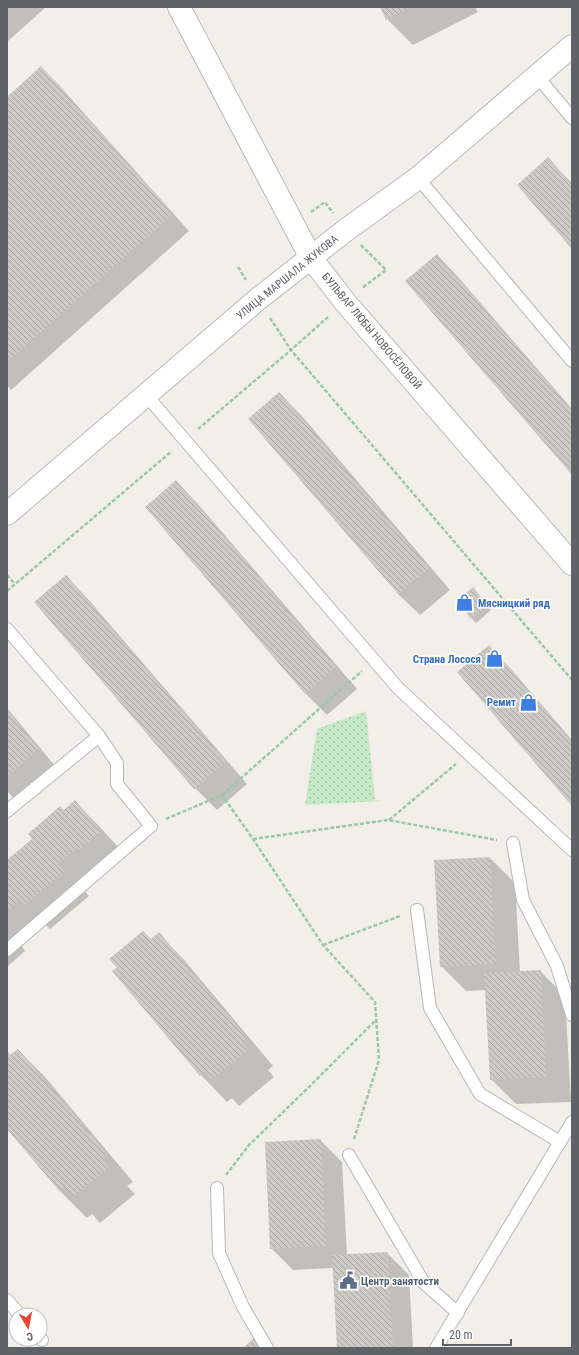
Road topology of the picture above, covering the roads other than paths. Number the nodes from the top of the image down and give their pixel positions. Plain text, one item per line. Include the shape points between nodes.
1 (179, 7) edge
2 (572, 46) edge
3 (536, 76) junction
4 (572, 118) edge
5 (418, 178) junction
6 (311, 258) junction
7 (572, 361) edge
8 (146, 395) junction
9 (7, 514) edge
10 (572, 564) edge
11 (7, 629) edge
12 (99, 736) junction
13 (7, 811) edge
14 (513, 843) road end
15 (572, 850) edge
16 (417, 910) road end
17 (7, 950) edge
18 (572, 1016) edge
19 (572, 1122) edge
20 (560, 1142) junction
21 (349, 1155) road end
22 (217, 1188) road end
23 (458, 1313) junction
24 (267, 1348) edge
25 (436, 1348) edge

1 - 6 street, БУЛЬВАР ЛЮБЫ НОВОСЁЛОВОЙ
2 - 3 street, УЛИЦА МАРШАЛА ЖУКОВА
3 - 4 lane
3 - 5 street, УЛИЦА МАРШАЛА ЖУКОВА
5 - 6 street, УЛИЦА МАРШАЛА ЖУКОВА
5 - 7 lane
6 - 8 street, УЛИЦА МАРШАЛА ЖУКОВА via 258,299
6 - 10 street, БУЛЬВАР ЛЮБЫ НОВОСЁЛОВОЙ via 345,302
8 - 9 street, УЛИЦА МАРШАЛА ЖУКОВА
8 - 15 lane via 398,688
11 - 12 lane
12 - 13 lane
12 - 17 lane via 117,763 117,784 151,826
14 - 18 lane via 523,900 557,966
16 - 20 lane via 430,1008 480,1094
19 - 20 lane
20 - 23 lane
21 - 23 lane via 424,1283
22 - 24 lane via 219,1253 243,1308
23 - 25 lane

